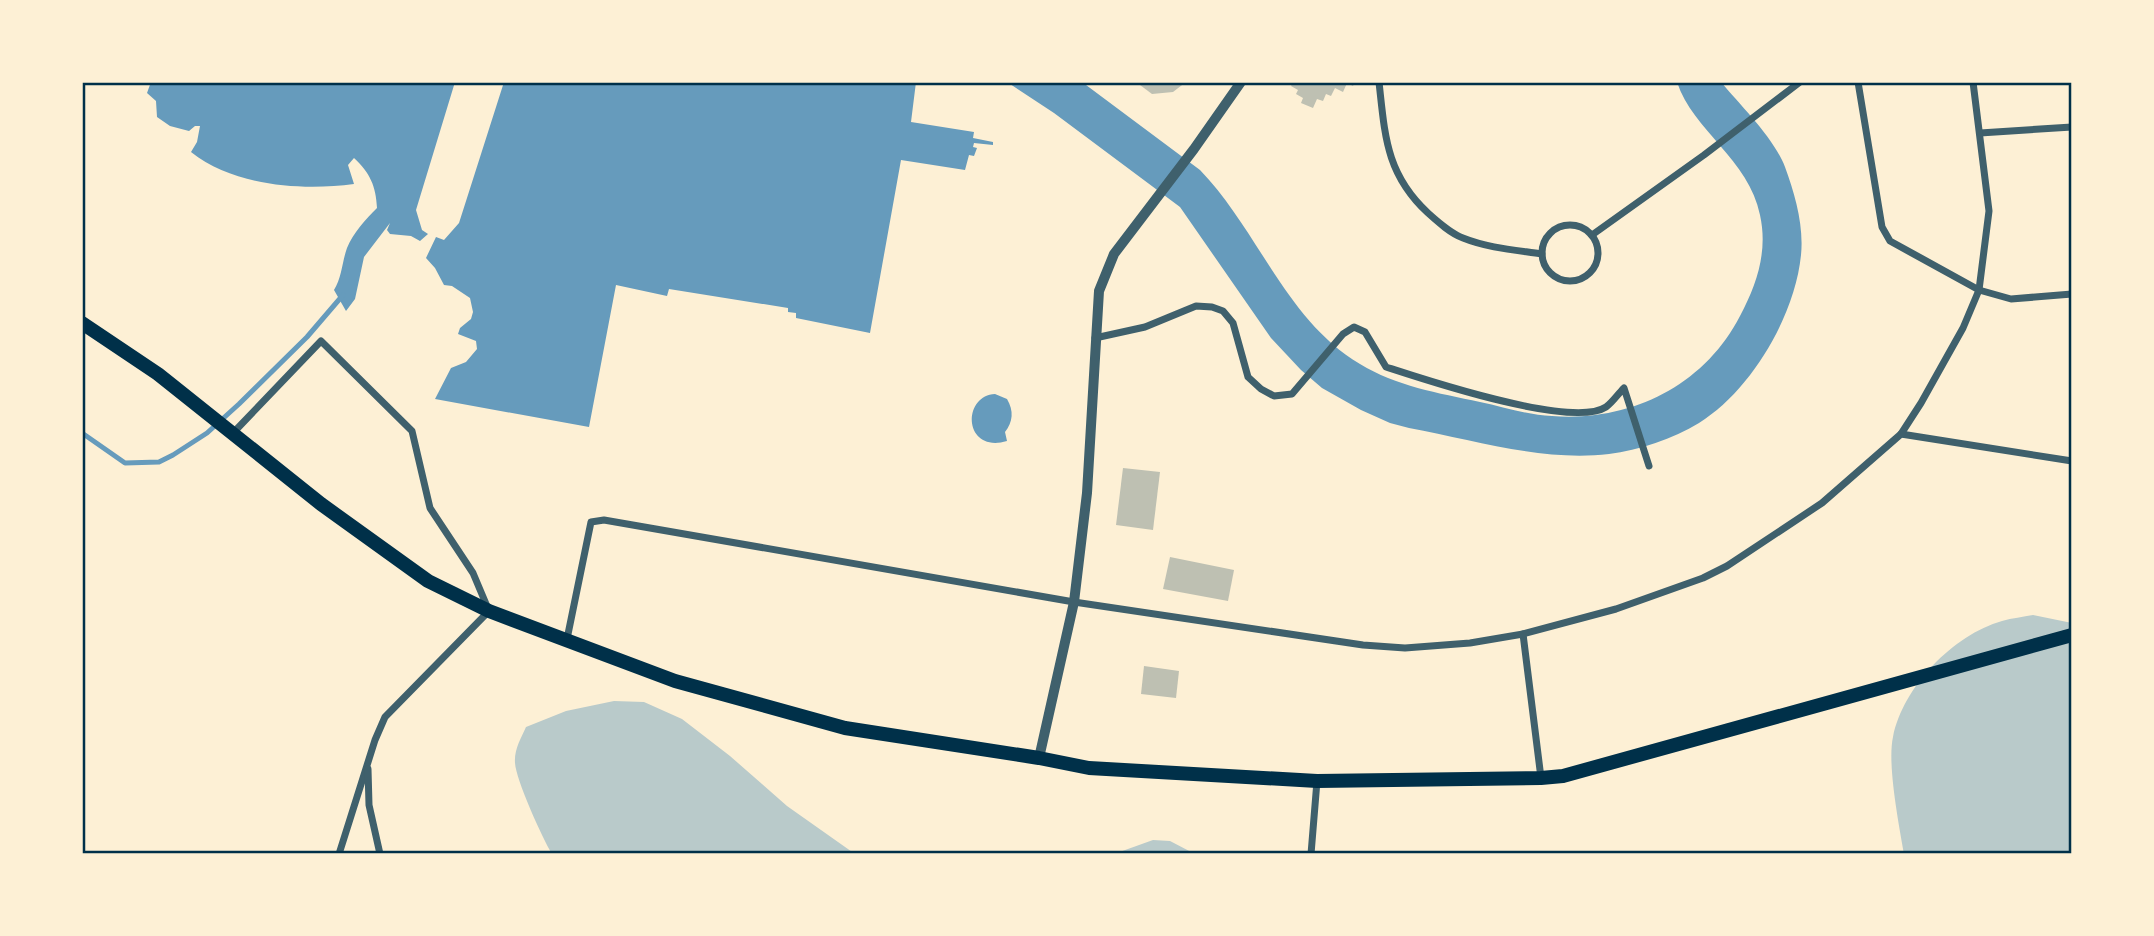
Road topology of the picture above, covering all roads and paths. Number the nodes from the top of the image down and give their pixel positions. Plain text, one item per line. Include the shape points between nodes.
1 (1241, 82) edge
2 (1379, 82) edge
3 (1800, 82) edge
4 (1858, 82) edge
5 (1973, 82) edge
6 (2072, 127) edge
7 (1980, 133) junction
8 (1592, 235) junction
9 (1542, 254) junction
10 (1979, 290) junction
11 (2072, 294) edge
12 (82, 323) edge
13 (1095, 338) junction
14 (230, 431) junction
15 (1901, 434) junction
16 (2072, 461) edge
17 (1649, 466) dead end
18 (1074, 603) junction
19 (489, 611) junction
20 (1522, 634) junction
21 (2072, 635) edge
22 (567, 640) junction
23 (1039, 758) junction
24 (368, 761) junction
25 (1541, 778) junction
26 (1317, 781) junction
27 (339, 854) edge
28 (380, 854) edge
29 (1311, 854) edge

1 - 13 street via 1114,254 1099,291
2 - 9 street via 1385,135 1398,177 1409,195 1461,237
3 - 8 street
4 - 10 street via 1882,227 1890,241
5 - 7 street
6 - 7 street
7 - 10 street via 1989,211
8 - 9 street via 1575,225 1557,228 1544,240
8 - 9 street via 1596,262 1575,281 1557,279 1545,266
10 - 11 street via 2011,299
10 - 15 street via 1963,328
12 - 14 main road via 158,374
13 - 17 street via 1145,327 1196,306 1212,307 1233,323 1248,377 1274,396 1292,394 1354,327 1365,332 1386,367 1460,391 1558,412 1586,413 1606,407 1624,388
13 - 18 street via 1088,480
14 - 19 main road via 404,566
14 - 19 street via 321,341 412,431 430,508 473,573
15 - 16 street
15 - 20 street via 1822,503 1715,572 1616,609
18 - 20 street via 1405,648
18 - 22 street via 604,520 592,522
18 - 23 street
19 - 22 main road
19 - 24 street via 385,717
20 - 25 street
21 - 25 main road via 1563,776
22 - 23 main road via 675,681 845,728
23 - 26 main road via 1090,768
24 - 27 street
24 - 28 street via 369,805
25 - 26 main road
26 - 29 street

